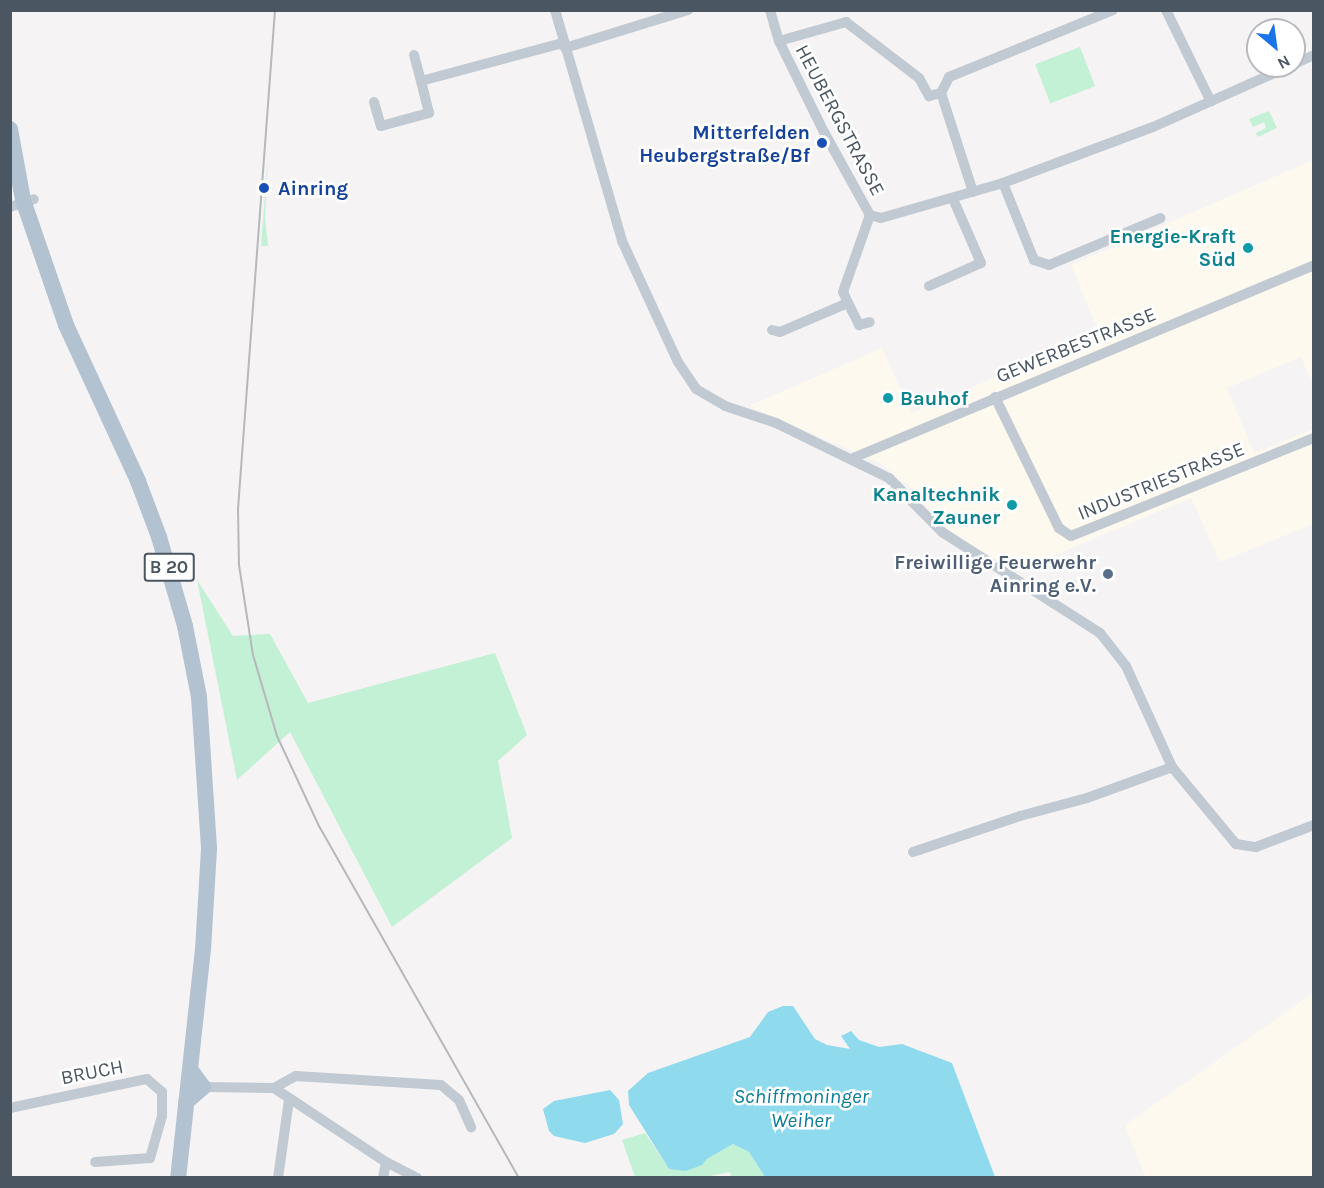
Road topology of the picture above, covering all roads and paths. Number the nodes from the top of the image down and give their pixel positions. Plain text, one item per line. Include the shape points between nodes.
1 (555, 10) edge
2 (770, 10) edge
3 (1113, 10) edge
4 (1166, 10) edge
5 (681, 11) edge
6 (779, 41) junction
7 (564, 46) junction
8 (414, 55) dead end
9 (1264, 78) edge
10 (421, 81) junction
11 (941, 93) junction
12 (374, 102) dead end
13 (1211, 102) junction
14 (10, 129) edge
15 (1003, 183) junction
16 (973, 192) junction
17 (953, 199) junction
18 (22, 202) edge
19 (870, 215) junction
20 (1161, 218) dead end
21 (1314, 266) edge
22 (929, 286) dead end
23 (848, 303) junction
24 (870, 322) dead end
25 (772, 330) dead end
26 (995, 397) junction
27 (1314, 438) edge
28 (853, 458) junction
29 (1172, 767) junction
30 (1314, 825) edge
31 (913, 852) dead end
32 (190, 1069) junction
33 (203, 1088) junction
34 (274, 1088) junction
35 (289, 1100) junction
36 (186, 1102) junction
37 (10, 1108) edge
38 (471, 1127) dead end
39 (95, 1162) dead end
40 (386, 1162) junction
41 (178, 1178) edge
42 (279, 1178) edge
43 (383, 1178) edge
44 (417, 1178) edge

1 - 7 street
2 - 6 street, HEUBERGSTRASSE
3 - 11 street via 949,77
4 - 13 street
5 - 7 street
6 - 11 street via 846,22 919,78 929,96
6 - 19 street, HEUBERGSTRASSE
7 - 10 street
7 - 28 street via 604,187 642,287 696,389 709,399 776,423
8 - 10 street
9 - 13 street, HEUBERGSTRASSE
10 - 12 street via 429,113 381,126
11 - 16 street
13 - 15 street, HEUBERGSTRASSE
14 - 18 main road, B 20
15 - 16 street, HEUBERGSTRASSE
15 - 20 street via 1034,260 1049,265
16 - 17 street, HEUBERGSTRASSE
17 - 19 street, HEUBERGSTRASSE via 881,218
17 - 22 street via 981,263
18 - 32 main road, B 20 via 66,325 138,482 172,575 198,697 209,849
19 - 23 street via 843,292
21 - 26 street, GEWERBESTRASSE
23 - 24 street via 859,325
23 - 25 street via 780,332
26 - 27 street, INDUSTRIESTRASSE via 1059,528 1071,536
26 - 28 street, GEWERBESTRASSE
28 - 29 street via 898,485 942,532 1110,641 1126,666
29 - 30 street via 1236,843 1256,847
29 - 31 street via 1095,796
32 - 33 main road
32 - 36 main road, B 20
33 - 34 street
33 - 36 main road
34 - 35 street
34 - 38 street via 296,1076 441,1085 459,1100
35 - 40 street
35 - 42 street
36 - 41 main road, B 20
37 - 39 street, BRUCH via 147,1079 162,1092 162,1116 150,1158
40 - 43 street
40 - 44 street

